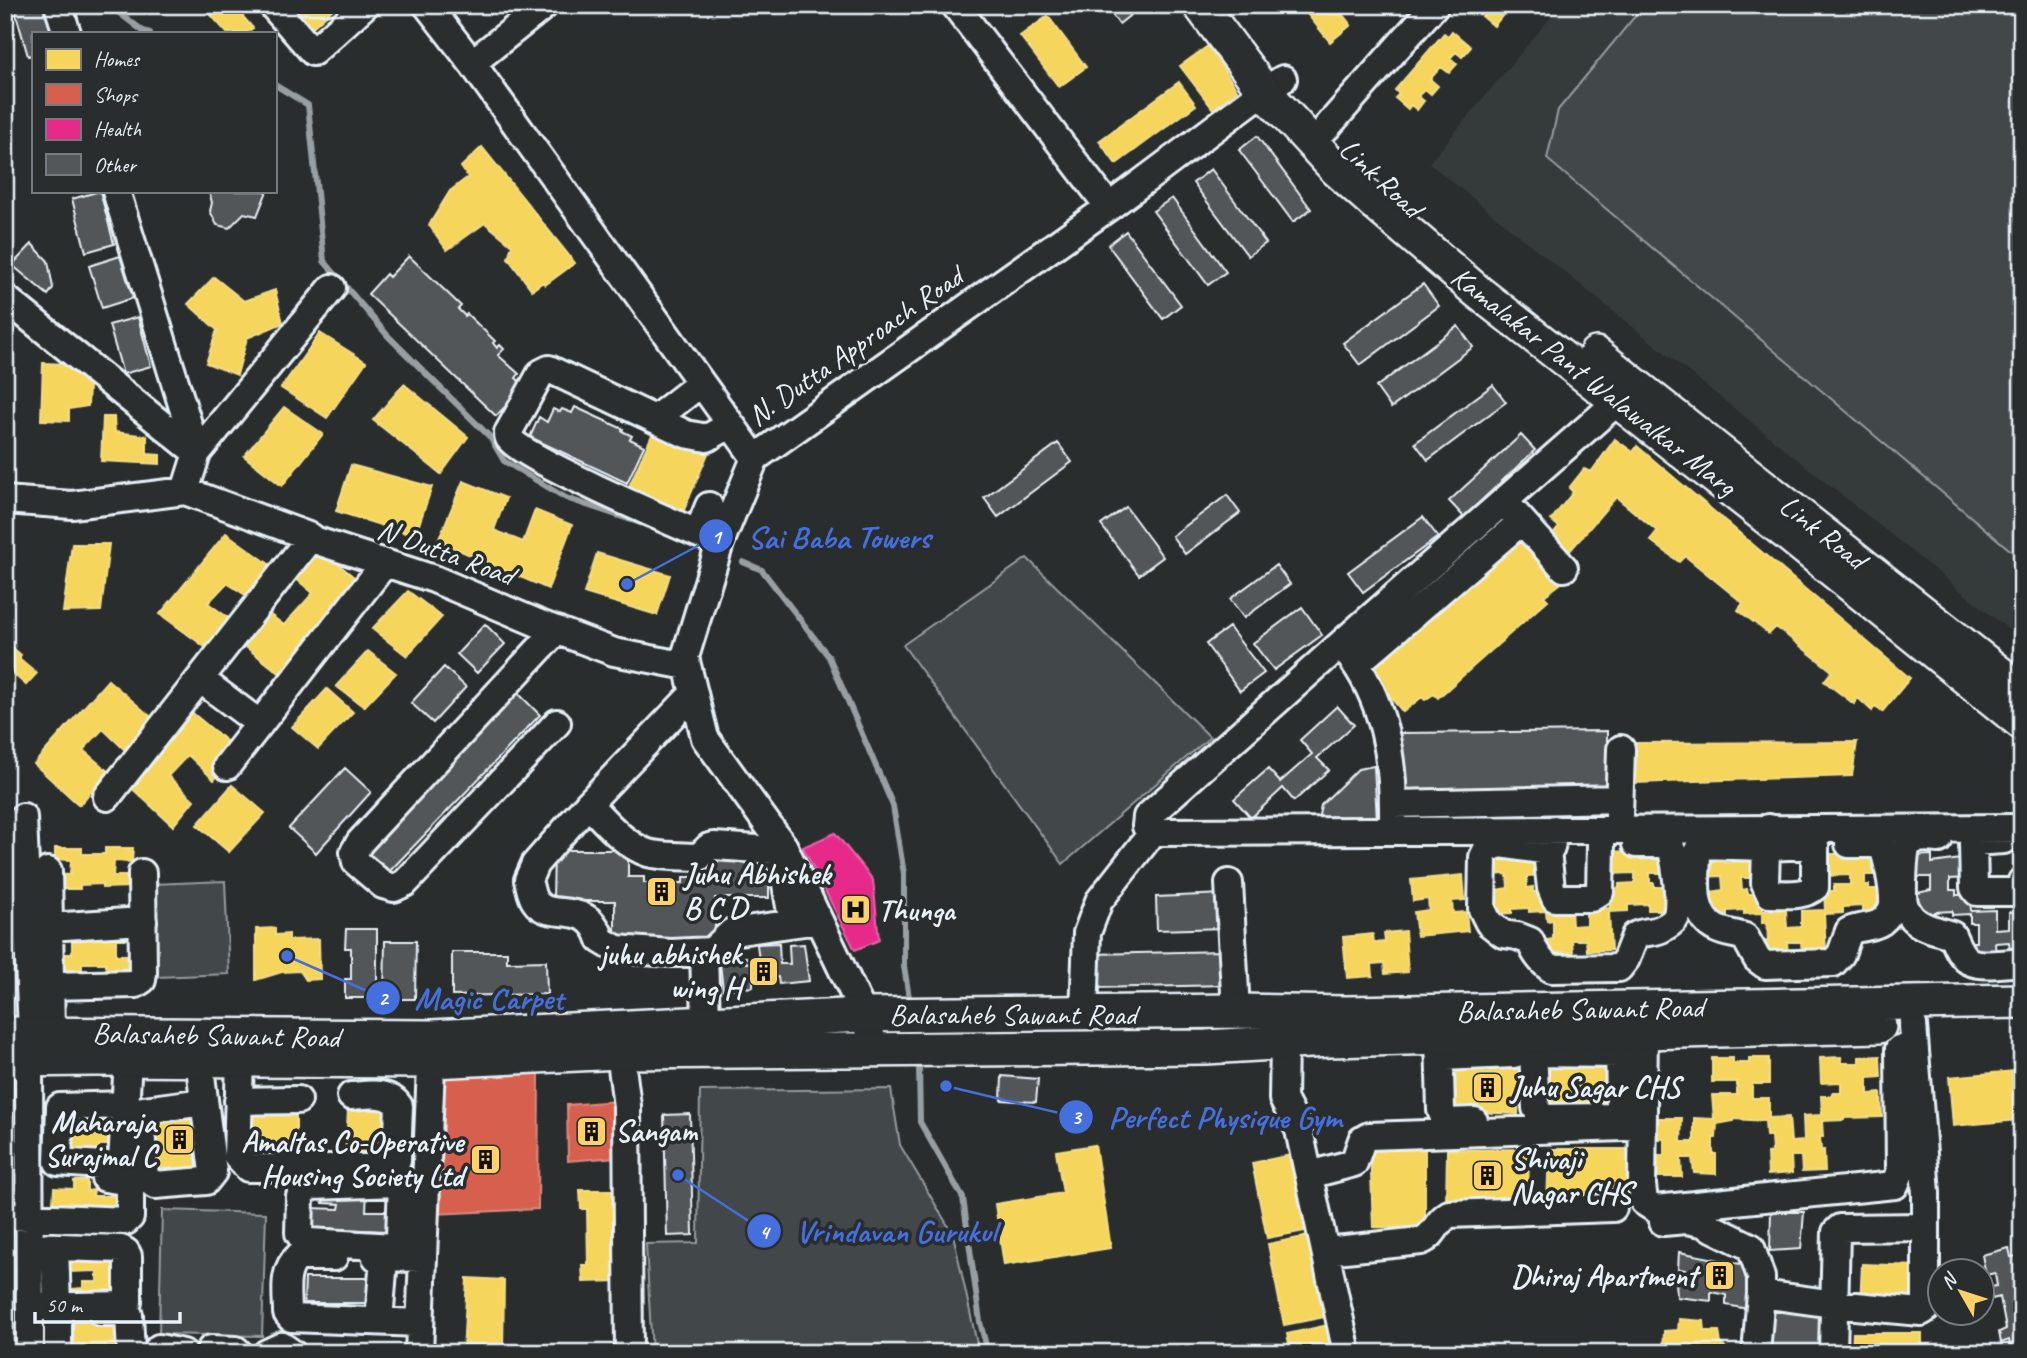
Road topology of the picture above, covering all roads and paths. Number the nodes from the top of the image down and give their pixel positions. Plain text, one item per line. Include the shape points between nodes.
1 (58, 5) edge
2 (272, 5) edge
3 (365, 5) edge
4 (426, 5) edge
5 (545, 5) edge
6 (956, 5) edge
7 (1200, 5) edge
8 (1226, 5) edge
9 (1435, 5) edge
10 (67, 32) edge
11 (472, 63) junction
12 (1274, 85) junction
13 (1327, 127) junction
14 (116, 192) edge
15 (1380, 194) junction
16 (1109, 206) junction
17 (332, 288) dead end
18 (5, 298) edge
19 (701, 383) junction
20 (1628, 393) junction
21 (655, 419) junction
22 (730, 425) junction
23 (197, 453) junction
24 (755, 458) junction
25 (185, 491) junction
26 (5, 500) edge
27 (1504, 501) junction
28 (709, 506) dead end
29 (1522, 522) junction
30 (312, 537) junction
31 (709, 538) junction
32 (385, 563) junction
33 (1564, 568) dead end
34 (557, 630) junction
35 (1369, 636) junction
36 (1348, 654) junction
37 (687, 666) junction
38 (200, 679) junction
39 (2022, 691) edge
40 (694, 692) junction
41 (557, 723) dead end
42 (2022, 723) edge
43 (260, 724) junction
44 (1621, 749) dead end
45 (227, 766) dead end
46 (107, 797) dead end
47 (1619, 799) junction
48 (1448, 803) junction
49 (588, 804) junction
50 (23, 817) dead end
51 (1393, 817) junction
52 (1448, 830) junction
53 (1153, 832) junction
54 (2021, 833) edge
55 (1605, 834) junction
56 (1974, 835) junction
57 (1814, 837) junction
58 (1767, 838) junction
59 (1550, 840) junction
60 (779, 849) junction
61 (48, 871) dead end
62 (142, 873) dead end
63 (2022, 881) edge
64 (1229, 883) dead end
65 (143, 921) junction
66 (806, 921) junction
67 (38, 928) junction
68 (704, 952) junction
69 (2022, 962) edge
70 (50, 986) junction
71 (2022, 1001) edge
72 (1236, 1011) junction
73 (1084, 1014) junction
74 (864, 1015) junction
75 (1891, 1020) junction
76 (706, 1022) junction
77 (2022, 1023) edge
78 (1628, 1040) junction
79 (1284, 1043) junction
80 (24, 1044) edge
81 (1439, 1047) junction
82 (1527, 1047) junction
83 (432, 1049) junction
84 (876, 1049) junction
85 (620, 1052) junction
86 (128, 1059) junction
87 (199, 1059) junction
88 (240, 1060) junction
89 (351, 1096) dead end
90 (298, 1100) dead end
91 (239, 1101) junction
92 (204, 1102) dead end
93 (125, 1105) junction
94 (58, 1120) junction
95 (1520, 1120) dead end
96 (29, 1122) junction
97 (1624, 1127) dead end
98 (17, 1169) edge
99 (1309, 1175) junction
100 (1613, 1208) dead end
101 (17, 1217) edge
102 (1663, 1222) dead end
103 (1926, 1227) junction
104 (1326, 1251) junction
105 (30, 1258) edge
106 (384, 1258) junction
107 (423, 1258) junction
108 (1761, 1294) junction
109 (1834, 1304) junction
110 (58, 1309) junction
111 (22, 1310) edge
112 (379, 1321) junction
113 (420, 1323) junction
114 (30, 1353) edge
115 (58, 1353) edge
116 (131, 1353) edge
117 (155, 1353) edge
118 (183, 1353) edge
119 (210, 1353) edge
120 (239, 1353) edge
121 (267, 1353) edge
122 (292, 1353) edge
123 (419, 1353) edge
124 (629, 1353) edge
125 (1347, 1353) edge
126 (1756, 1353) edge
127 (1833, 1353) edge

1 - 10 street
2 - 3 street via 313,52
4 - 11 street
5 - 11 street
6 - 16 street
7 - 12 main road, Kamalakar Pant Walawalkar Marg
8 - 12 main road, Link Road
9 - 13 street
11 - 19 street
12 - 13 main road, Link Road
12 - 15 main road, Kamalakar Pant Walawalkar Marg via 1337,170
12 - 16 street, N. Dutta Approach Road
13 - 15 main road, Link Road
14 - 23 street
15 - 20 main road, Kamalakar Pant Walawalkar Marg via 1478,292
16 - 24 street, N. Dutta Approach Road
17 - 23 street
18 - 23 street
19 - 21 street
19 - 22 street
20 - 27 street
20 - 39 main road, Link Road
20 - 42 main road, Kamalakar Pant Walawalkar Marg
21 - 22 street via 707,438
21 - 31 street via 549,369 541,373 508,433 514,443 545,463
22 - 24 street
23 - 25 street
24 - 31 street, N. Dutta Approach Road
25 - 26 street via 72,505
25 - 30 street, N Dutta Road
27 - 29 street
27 - 35 street
28 - 31 street
29 - 33 street
29 - 35 street
30 - 32 street, N Dutta Road
30 - 38 street
31 - 37 street, N. Dutta Approach Road
32 - 34 street, N Dutta Road
32 - 43 street
34 - 37 street, N Dutta Road via 614,652
34 - 41 street via 359,842 356,862 383,885 394,888 405,883
35 - 36 street
36 - 51 street via 1379,709 1392,771
36 - 53 street via 1147,817 1146,826
37 - 40 street, N. Dutta Approach Road
38 - 43 street
38 - 46 street
40 - 49 street
40 - 60 street, N. Dutta Approach Road via 705,738
43 - 45 street
44 - 47 street
47 - 48 street
47 - 55 street
48 - 51 street
48 - 52 street
49 - 60 street via 619,834 649,853 699,857 714,846
49 - 68 street via 535,864 528,880 535,902 545,909 587,918 597,926 601,940 616,949
50 - 67 street
51 - 52 street
51 - 53 street
52 - 59 street
53 - 73 street via 1099,901 1087,933
54 - 56 street
55 - 58 street
55 - 59 street
55 - 59 street via 1600,892 1591,898 1555,898
55 - 59 street via 1671,847 1679,907 1676,918 1664,928 1635,936 1619,968 1551,969 1530,942 1503,934 1489,923 1482,909 1487,849
56 - 57 street
56 - 63 street via 1972,881 1977,892 2013,892
56 - 69 street via 1909,843 1904,850 1903,903 1925,928 1952,935 1972,963
57 - 58 street
57 - 58 street via 1815,887 1806,893 1770,894 1765,883
57 - 58 street via 1881,844 1886,852 1893,902 1890,914 1878,924 1849,931 1833,963 1765,965 1745,937 1717,929 1697,905 1697,852 1701,845
60 - 66 street, N. Dutta Approach Road
61 - 67 street
62 - 65 street
64 - 72 street
65 - 67 street
65 - 70 street via 142,980 136,984
66 - 68 street via 732,932 712,951
66 - 74 street, N. Dutta Approach Road
67 - 70 street
67 - 80 street
68 - 76 street
70 - 80 street
71 - 75 main road, Balasaheb Sawant Road
72 - 73 main road, Balasaheb Sawant Road
72 - 75 main road, Balasaheb Sawant Road
73 - 74 main road, Balasaheb Sawant Road
74 - 76 main road, Balasaheb Sawant Road
74 - 84 street, N. Dutta Approach Road
75 - 77 main road, Balasaheb Sawant Road
75 - 78 main road, Balasaheb Sawant Road
75 - 78 street via 1900,1174 1895,1185 1655,1209 1644,1202
75 - 103 street via 1926,1193
76 - 83 main road, Balasaheb Sawant Road
78 - 82 main road, Balasaheb Sawant Road
78 - 82 street via 1620,1109 1611,1117 1542,1118 1535,1108
79 - 81 main road, Balasaheb Sawant Road
79 - 84 main road, Balasaheb Sawant Road
79 - 99 street via 1283,1099 1300,1130
80 - 83 main road, Balasaheb Sawant Road
80 - 86 main road, Balasaheb Sawant Road
80 - 96 street
81 - 82 main road, Balasaheb Sawant Road
81 - 95 street via 1441,1110 1448,1122
83 - 85 main road, Balasaheb Sawant Road
83 - 88 main road, Balasaheb Sawant Road
83 - 107 street via 414,1183
84 - 85 main road, Balasaheb Sawant Road
85 - 124 street via 627,1106
86 - 87 main road, Balasaheb Sawant Road
86 - 93 street
87 - 88 main road, Balasaheb Sawant Road
87 - 92 street
88 - 91 street
89 - 91 street via 387,1095 399,1106 397,1160 392,1168 248,1168 237,1156
90 - 91 street
93 - 94 street via 62,1106
93 - 94 street via 123,1160 118,1166 58,1162
94 - 96 street
96 - 98 street
97 - 99 street via 1369,1136 1362,1140 1354,1163
98 - 101 street
98 - 101 street via 131,1184 126,1221
99 - 104 street
100 - 104 street via 1449,1214 1421,1241
101 - 105 street
102 - 108 street via 1702,1223 1751,1247 1761,1276
103 - 109 street via 1840,1228 1835,1238
103 - 109 street via 1926,1309
104 - 125 street
105 - 110 street
105 - 110 street via 127,1252 126,1305
105 - 111 street
106 - 107 street
106 - 112 street
106 - 112 street via 299,1257 288,1269 287,1313 291,1318
107 - 113 street
108 - 109 street
108 - 126 street
109 - 127 street
110 - 111 street
110 - 115 street
110 - 116 street via 127,1313
111 - 114 street
112 - 113 street
113 - 123 street
117 - 118 street via 159,1348
119 - 120 street via 212,1349
121 - 122 street via 282,1346

